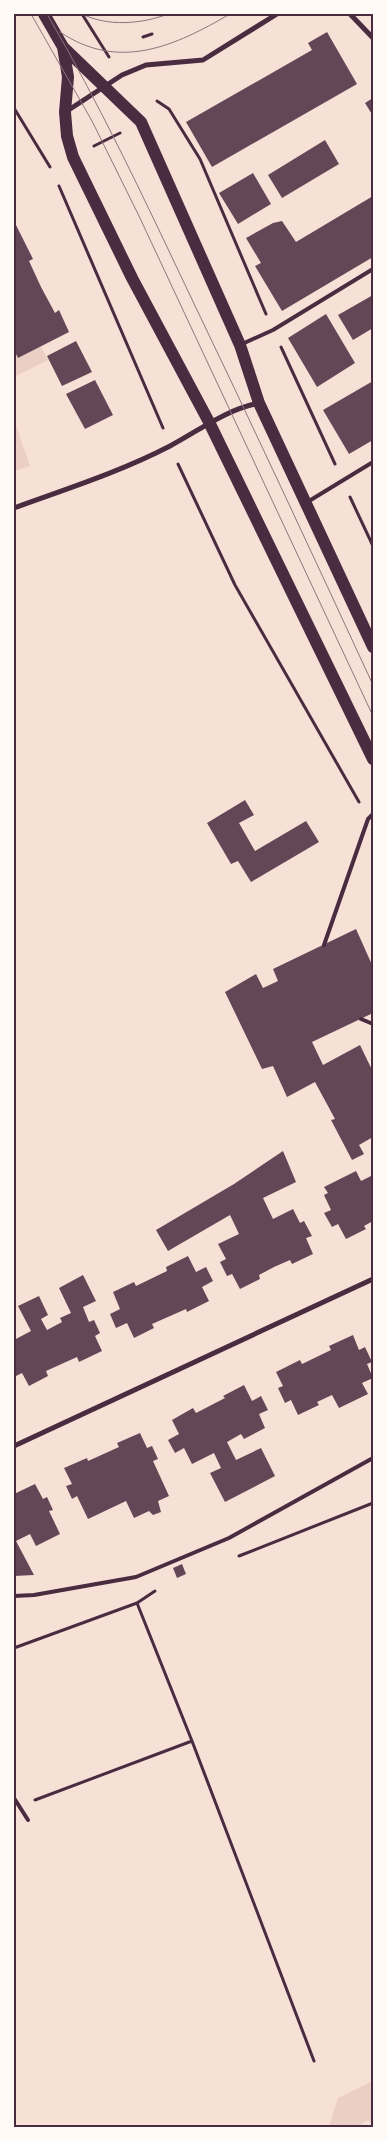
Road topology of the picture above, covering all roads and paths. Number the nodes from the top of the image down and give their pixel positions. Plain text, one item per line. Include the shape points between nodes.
1 (276, 14) edge
2 (350, 14) edge
3 (46, 15) edge
4 (152, 34) dead end
5 (143, 37) dead end
6 (373, 38) edge
7 (64, 47) junction
8 (105, 86) junction
9 (157, 101) dead end
10 (14, 108) edge
11 (65, 112) junction
12 (141, 122) junction
13 (73, 157) junction
14 (51, 168) dead end
15 (55, 177) dead end
16 (373, 269) edge
17 (273, 330) junction
18 (240, 345) junction
19 (259, 403) junction
20 (209, 422) junction
21 (170, 446) junction
22 (373, 462) edge
23 (342, 481) junction
24 (306, 503) junction
25 (14, 508) edge
26 (373, 546) edge
27 (372, 643) edge
28 (373, 759) edge
29 (373, 814) edge
30 (368, 819) junction
31 (324, 945) dead end
32 (361, 1019) dead end
33 (373, 1024) edge
34 (373, 1279) edge
35 (14, 1446) edge
36 (373, 1458) edge
37 (373, 1503) edge
38 (235, 1558) dead end
39 (162, 1587) dead end
40 (14, 1596) edge
41 (137, 1604) junction
42 (14, 1648) edge
43 (192, 1741) junction
44 (14, 1798) edge
45 (18, 1806) junction
46 (28, 1820) dead end
47 (314, 2061) dead end

1 - 8 street via 203,60 146,65
2 - 6 street
3 - 7 main road
4 - 5 path
7 - 8 main road
7 - 11 main road via 68,76
8 - 11 street
8 - 12 main road
9 - 17 path via 169,109 200,159
10 - 14 path
11 - 13 main road
12 - 13 path
12 - 18 main road
13 - 20 main road via 132,278
15 - 21 path
16 - 17 lane
17 - 18 lane
17 - 23 path
18 - 19 main road
19 - 20 street via 244,406
19 - 24 main road
20 - 21 street
20 - 28 main road
21 - 25 street via 98,478
21 - 30 path via 236,585
22 - 23 lane
23 - 24 lane
23 - 26 path
24 - 27 main road
29 - 30 lane
30 - 31 lane
32 - 33 lane
34 - 35 street
36 - 40 lane via 230,1538 136,1577 34,1596
37 - 38 path
39 - 41 path
41 - 42 path
41 - 43 path
43 - 45 path
43 - 47 path
44 - 45 lane
45 - 46 lane

